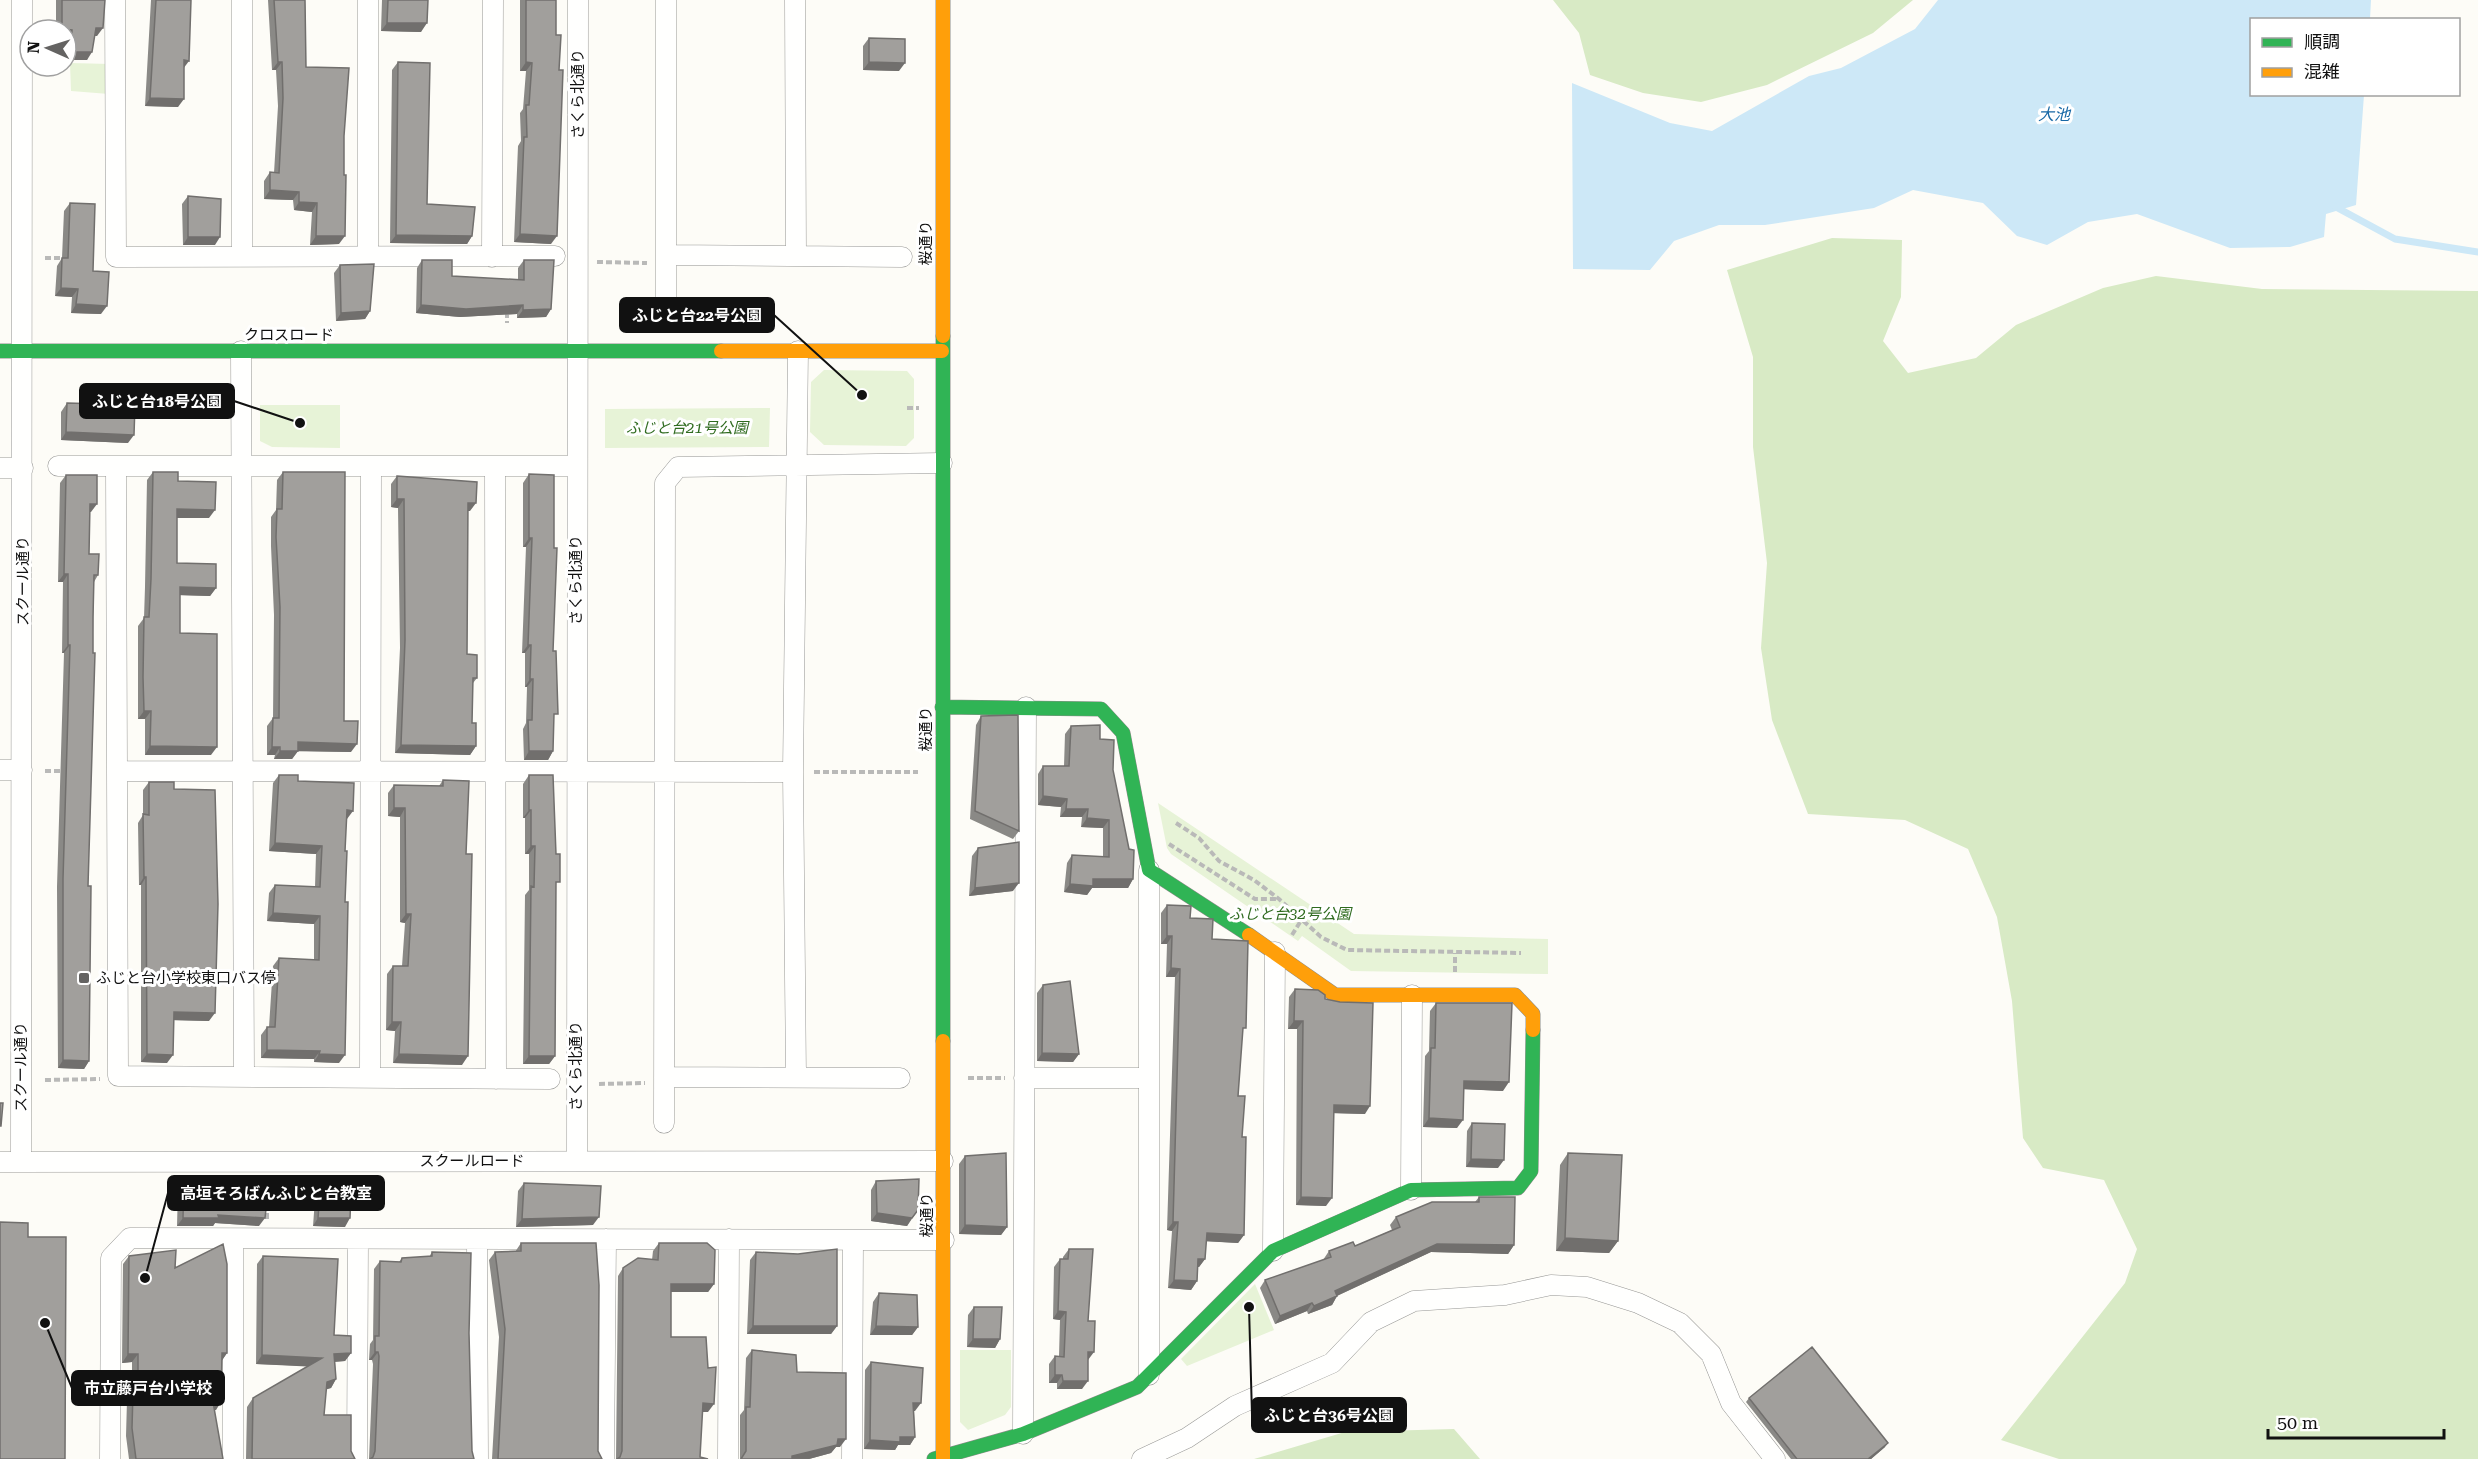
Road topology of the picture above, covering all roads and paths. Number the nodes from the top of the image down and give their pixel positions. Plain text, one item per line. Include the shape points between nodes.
1 (22, 0) edge
2 (115, 0) edge
3 (242, 0) edge
4 (368, 0) edge
5 (493, 0) edge
6 (578, 0) edge
7 (666, 0) edge
8 (795, 0) edge
9 (943, 0) edge
10 (796, 255) junction
11 (555, 256) dead end
12 (242, 257) junction
13 (368, 257) junction
14 (492, 257) junction
15 (902, 257) dead end
16 (45, 258) dead end
17 (69, 258) edge
18 (666, 259) junction
19 (596, 262) dead end
20 (507, 301) edge
21 (666, 307) dead end
22 (507, 323) dead end
23 (0, 351) edge
24 (241, 351) junction
25 (578, 351) junction
26 (798, 351) junction
27 (942, 351) junction
28 (23, 352) junction
29 (907, 408) dead end
30 (920, 408) dead end
31 (942, 463) junction
32 (797, 464) junction
33 (58, 466) dead end
34 (116, 466) junction
35 (243, 466) junction
36 (371, 466) junction
37 (495, 466) junction
38 (577, 466) junction
39 (0, 468) edge
40 (23, 468) junction
41 (942, 707) junction
42 (1026, 707) junction
43 (0, 770) edge
44 (22, 770) junction
45 (45, 771) dead end
46 (76, 771) edge
47 (117, 771) junction
48 (244, 771) junction
49 (370, 771) junction
50 (496, 771) junction
51 (666, 771) junction
52 (576, 772) junction
53 (794, 772) junction
54 (837, 772) dead end
55 (918, 772) dead end
56 (1176, 823) dead end
57 (1168, 843) dead end
58 (1149, 870) junction
59 (1279, 899) junction
60 (1302, 918) junction
61 (1282, 946) junction
62 (1455, 953) junction
63 (1521, 953) dead end
64 (1455, 979) dead end
65 (1412, 995) junction
66 (118, 1076) junction
67 (244, 1077) junction
68 (796, 1077) junction
69 (900, 1077) dead end
70 (370, 1078) junction
71 (944, 1078) junction
72 (1024, 1078) junction
73 (1148, 1078) junction
74 (496, 1079) junction
75 (550, 1079) dead end
76 (45, 1080) dead end
77 (657, 1080) junction
78 (595, 1084) dead end
79 (664, 1123) dead end
80 (21, 1161) junction
81 (267, 1161) junction
82 (577, 1161) junction
83 (943, 1161) junction
84 (0, 1162) edge
85 (1411, 1190) junction
86 (477, 1239) junction
87 (606, 1239) junction
88 (729, 1239) junction
89 (233, 1240) junction
90 (266, 1240) junction
91 (358, 1240) junction
92 (853, 1240) junction
93 (944, 1240) junction
94 (1273, 1251) junction
95 (1149, 1375) junction
96 (1023, 1434) junction
97 (110, 1459) edge
98 (233, 1459) edge
99 (357, 1459) edge
100 (478, 1459) edge
101 (604, 1459) edge
102 (728, 1459) edge
103 (852, 1459) edge
104 (940, 1459) edge
105 (1142, 1459) edge
106 (1775, 1459) edge

1 - 28 street, スクール通り
2 - 12 street via 116,257
3 - 12 street
4 - 13 street
5 - 14 street
6 - 25 street, さくら北通り
7 - 18 street
8 - 10 street
9 - 27 street, 桜通り
10 - 15 street
10 - 18 street
11 - 14 street
12 - 13 street
13 - 14 street
16 - 17 path
18 - 19 path
18 - 21 street
20 - 22 path
23 - 28 street, クロスロード
24 - 25 street, クロスロード
24 - 28 street, クロスロード
24 - 35 street
25 - 26 street, クロスロード
25 - 38 street, さくら北通り
26 - 27 street, クロスロード
26 - 32 street
27 - 31 street, 桜通り
28 - 40 street, スクール通り
29 - 30 path
31 - 32 street
31 - 41 street, 桜通り
32 - 51 street via 678,467 665,483
32 - 53 street
33 - 34 street
34 - 35 street
34 - 47 street
35 - 36 street
35 - 48 street
36 - 37 street
36 - 49 street
37 - 38 street
37 - 50 street
38 - 52 street, さくら北通り
39 - 40 street
40 - 44 street, スクール通り
41 - 42 street
41 - 71 street, 桜通り
42 - 58 street via 1101,709 1123,733
42 - 72 street
43 - 44 street
44 - 80 street, スクール通り
45 - 46 path
47 - 48 street
47 - 66 street
48 - 49 street
48 - 67 street
49 - 50 street
49 - 70 street
50 - 52 street
50 - 74 street
51 - 52 street
51 - 53 street
51 - 77 street
52 - 82 street, さくら北通り
53 - 68 street
54 - 55 path
56 - 59 path via 1199,838 1219,861
57 - 59 path via 1255,898
58 - 61 street
58 - 73 street
59 - 60 path
60 - 61 path
60 - 62 path via 1321,937 1347,950
61 - 65 street via 1335,995
61 - 94 street
62 - 63 path
62 - 64 path
65 - 85 street
65 - 85 street via 1515,995 1533,1014 1531,1171 1518,1188
66 - 67 street
66 - 76 path
67 - 70 street
68 - 69 street
68 - 77 street
70 - 74 street
71 - 72 path
71 - 83 street, 桜通り
72 - 73 street
72 - 96 street
73 - 95 street
74 - 75 street
77 - 78 path
77 - 79 street
80 - 81 street, スクールロード
80 - 84 street, スクールロード
81 - 82 street, スクールロード
81 - 90 path
82 - 83 street, スクールロード
83 - 93 street, 桜通り
85 - 94 street
86 - 87 street
86 - 91 street
86 - 100 street
87 - 88 street
87 - 101 street
88 - 92 street
88 - 102 street
89 - 90 street
89 - 97 street via 130,1238 111,1258
89 - 98 street
90 - 91 street
91 - 99 street
92 - 93 street
92 - 103 street
93 - 104 street, 桜通り
94 - 95 street
95 - 96 street via 1137,1387
96 - 104 street
105 - 106 street via 1187,1438 1235,1406 1332,1363 1371,1322 1414,1301 1505,1295 1551,1285 1587,1287 1638,1303 1680,1323 1711,1354 1731,1403

